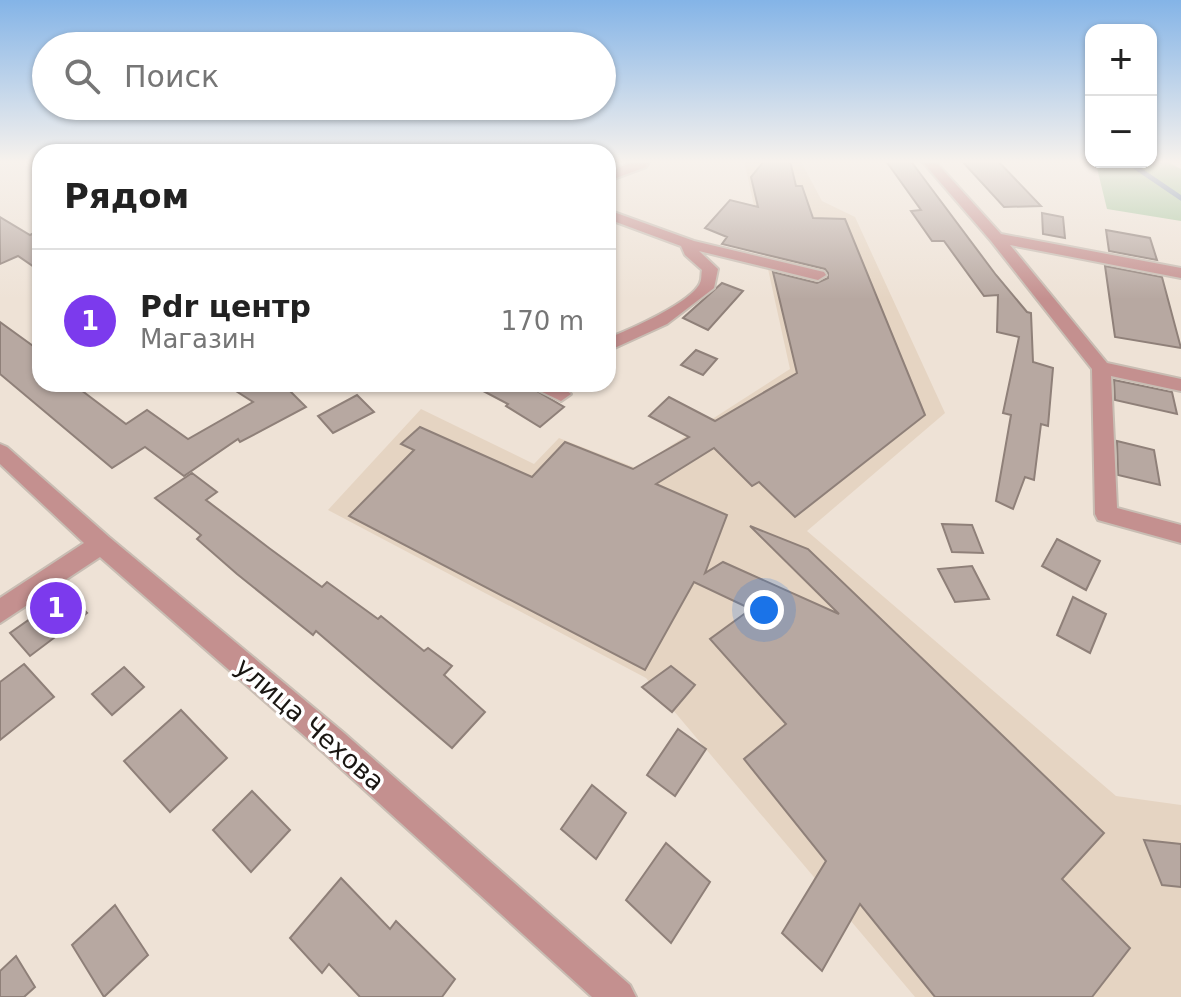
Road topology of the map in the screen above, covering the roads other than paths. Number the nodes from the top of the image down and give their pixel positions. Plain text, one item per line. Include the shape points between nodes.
1 (968, 207) edge
2 (616, 218) edge
3 (996, 238) junction
4 (687, 241) junction
5 (1181, 273) edge
6 (818, 275) dead end
7 (616, 342) edge
8 (1101, 368) junction
9 (1181, 385) edge
10 (557, 392) edge
11 (561, 394) dead end
12 (0, 452) edge
13 (1181, 534) edge
14 (101, 544) junction
15 (0, 612) edge
16 (618, 997) edge

1 - 3 street
2 - 4 street
3 - 5 street
3 - 8 street
4 - 6 street
4 - 7 street via 690,252 710,269 708,285 654,327
8 - 9 street
8 - 13 street via 1106,514
10 - 11 street
12 - 14 street, улица Чехова
14 - 15 street
14 - 16 street, улица Чехова

